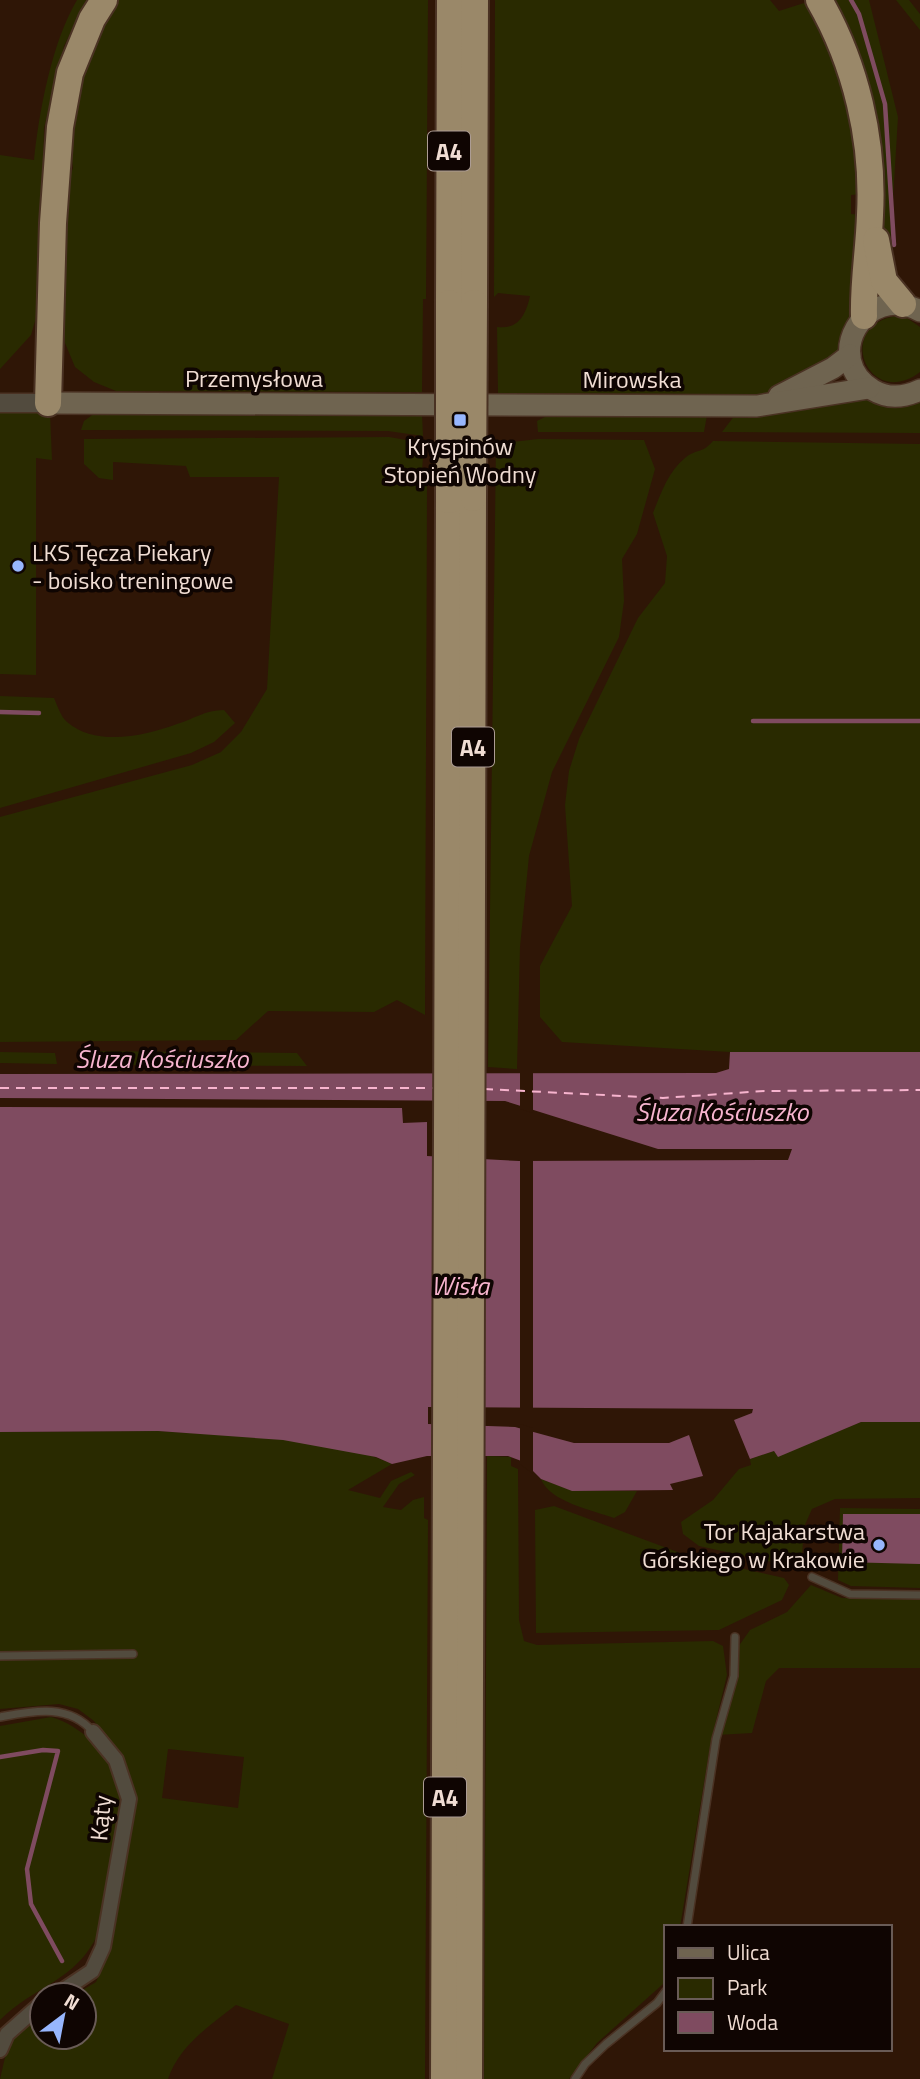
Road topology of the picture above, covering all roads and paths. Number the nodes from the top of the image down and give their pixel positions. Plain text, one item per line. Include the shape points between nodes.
1 (104, 0) edge
2 (450, 0) edge
3 (475, 0) edge
4 (819, 0) edge
5 (870, 215) junction
6 (461, 303) junction
7 (911, 307) edge
8 (864, 316) junction
9 (850, 355) junction
10 (869, 388) junction
11 (920, 390) edge
12 (0, 403) edge
13 (48, 403) junction
14 (508, 405) joint
15 (757, 406) junction
16 (458, 1516) junction
17 (812, 1577) dead end
18 (920, 1595) edge
19 (735, 1637) dead end
20 (134, 1654) dead end
21 (0, 1656) edge
22 (0, 1717) edge
23 (93, 1732) joint
24 (687, 1925) edge
25 (77, 1981) edge
26 (664, 1994) edge
27 (28, 2015) edge
28 (0, 2050) edge
29 (444, 2079) edge
30 (469, 2079) edge
31 (575, 2079) edge

1 - 13 highway via 71,73 60,127
2 - 6 highway, A4
3 - 6 highway, A4
4 - 5 highway via 847,58 866,131
5 - 7 highway via 884,281
5 - 8 highway
6 - 16 highway, A4, bridge
7 - 8 main road via 878,307
8 - 9 main road via 852,334
9 - 10 main road
9 - 15 main road, Mirowska
10 - 11 main road via 895,397
10 - 15 main road, Mirowska
12 - 13 street, Przemysłowa
13 - 14 main road, Przemysłowa
14 - 15 main road, Mirowska
16 - 29 highway, A4
16 - 30 highway, A4
17 - 18 lane via 850,1594
19 - 24 lane via 734,1676 716,1739
20 - 21 lane
22 - 23 lane, Kąty via 36,1710 58,1712 75,1717
23 - 25 street, Kąty via 116,1760 128,1799 103,1947 92,1970
26 - 31 lane via 584,2064
27 - 28 street via 7,2034

